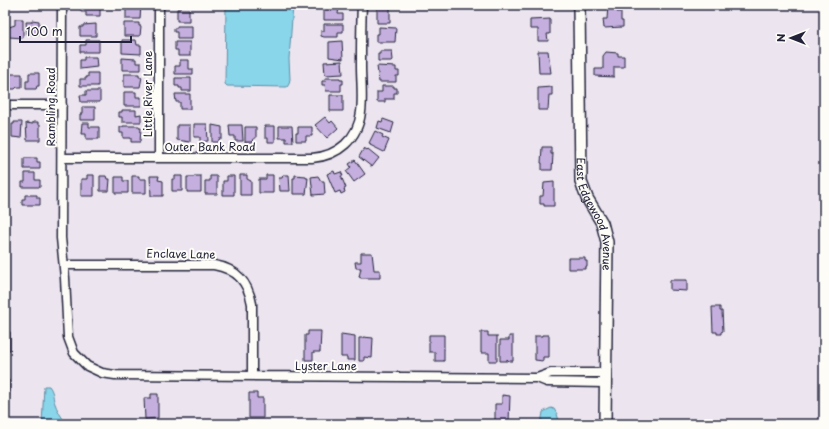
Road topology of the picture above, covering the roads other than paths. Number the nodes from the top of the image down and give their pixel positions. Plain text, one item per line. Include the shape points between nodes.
1 (62, 5) edge
2 (159, 5) edge
3 (362, 5) edge
4 (579, 5) edge
5 (5, 105) edge
6 (62, 105) junction
7 (62, 158) junction
8 (159, 158) junction
9 (64, 265) junction
10 (252, 376) junction
11 (605, 378) junction
12 (605, 424) edge

1 - 6 street, Rambling Road
2 - 8 street, Little River Lane
3 - 8 street, Outer Bank Road via 362,112 356,131 338,150 322,157
4 - 11 main road, East Edgewood Avenue via 581,182 586,198 602,223 607,242
5 - 6 street
6 - 7 street, Rambling Road
7 - 8 street, Outer Bank Road
7 - 9 street, Rambling Road via 60,238
9 - 10 street, Lyster Lane via 68,337 74,353 87,366 102,373 115,375
9 - 10 street, Enclave Lane via 214,265 228,268 242,279 250,295
10 - 11 street, Lyster Lane via 536,378 547,382
11 - 12 main road, East Edgewood Avenue

